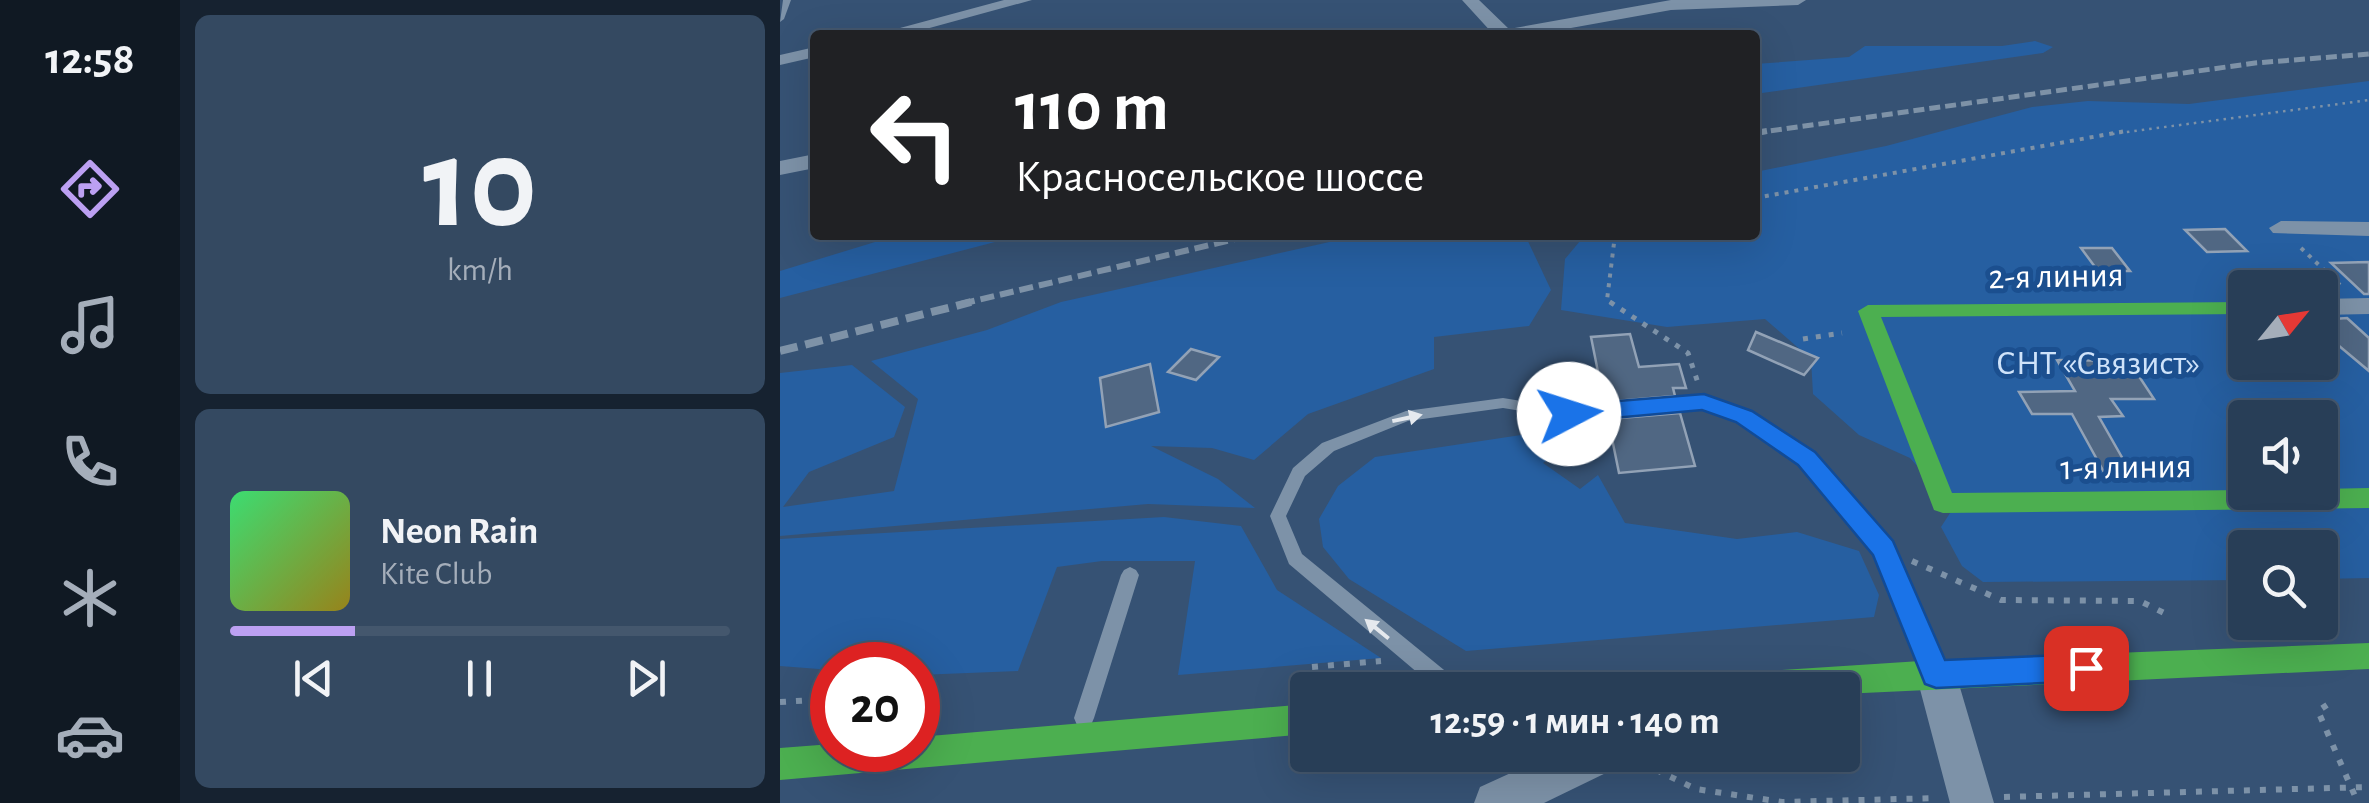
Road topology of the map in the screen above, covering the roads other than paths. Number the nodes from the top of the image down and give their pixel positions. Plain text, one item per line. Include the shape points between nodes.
1 (787, 0) edge
2 (1024, 0) edge
3 (1470, 0) edge
4 (1798, 0) edge
5 (780, 19) edge
6 (903, 30) edge
7 (1499, 30) edge
8 (1532, 30) edge
9 (810, 53) edge
10 (780, 60) edge
11 (810, 163) edge
12 (780, 168) edge
13 (2281, 228) road end
14 (2369, 229) edge
15 (2365, 306) edge
16 (2338, 307) edge
17 (2228, 309) edge
18 (2369, 498) edge
19 (1944, 503) joint
20 (1130, 575) dead end
21 (2369, 656) edge
22 (1431, 672) edge
23 (1936, 674) junction
24 (1860, 679) edge
25 (1290, 721) edge
26 (1078, 741) junction
27 (940, 743) edge
28 (1009, 747) junction
29 (780, 764) edge
30 (1561, 772) edge
31 (1496, 803) edge
32 (1972, 803) edge

1 - 5 lane
2 - 6 street
3 - 7 street
4 - 8 street via 1671,5
9 - 10 street
11 - 12 street
13 - 14 street
15 - 16 street
17 - 19 main road, 2-я линия via 1872,319
18 - 19 main road, 1-я линия
20 - 26 lane
21 - 23 main road
22 -> 23 lane via 1295,559 1278,516 1299,472 1328,447 1406,416 1503,403 1569,414 1704,402 1744,416 1806,458 1884,549
23 - 24 main road
23 - 32 street
25 - 26 main road
26 - 28 main road
27 - 28 main road
28 - 29 main road
30 - 31 street

